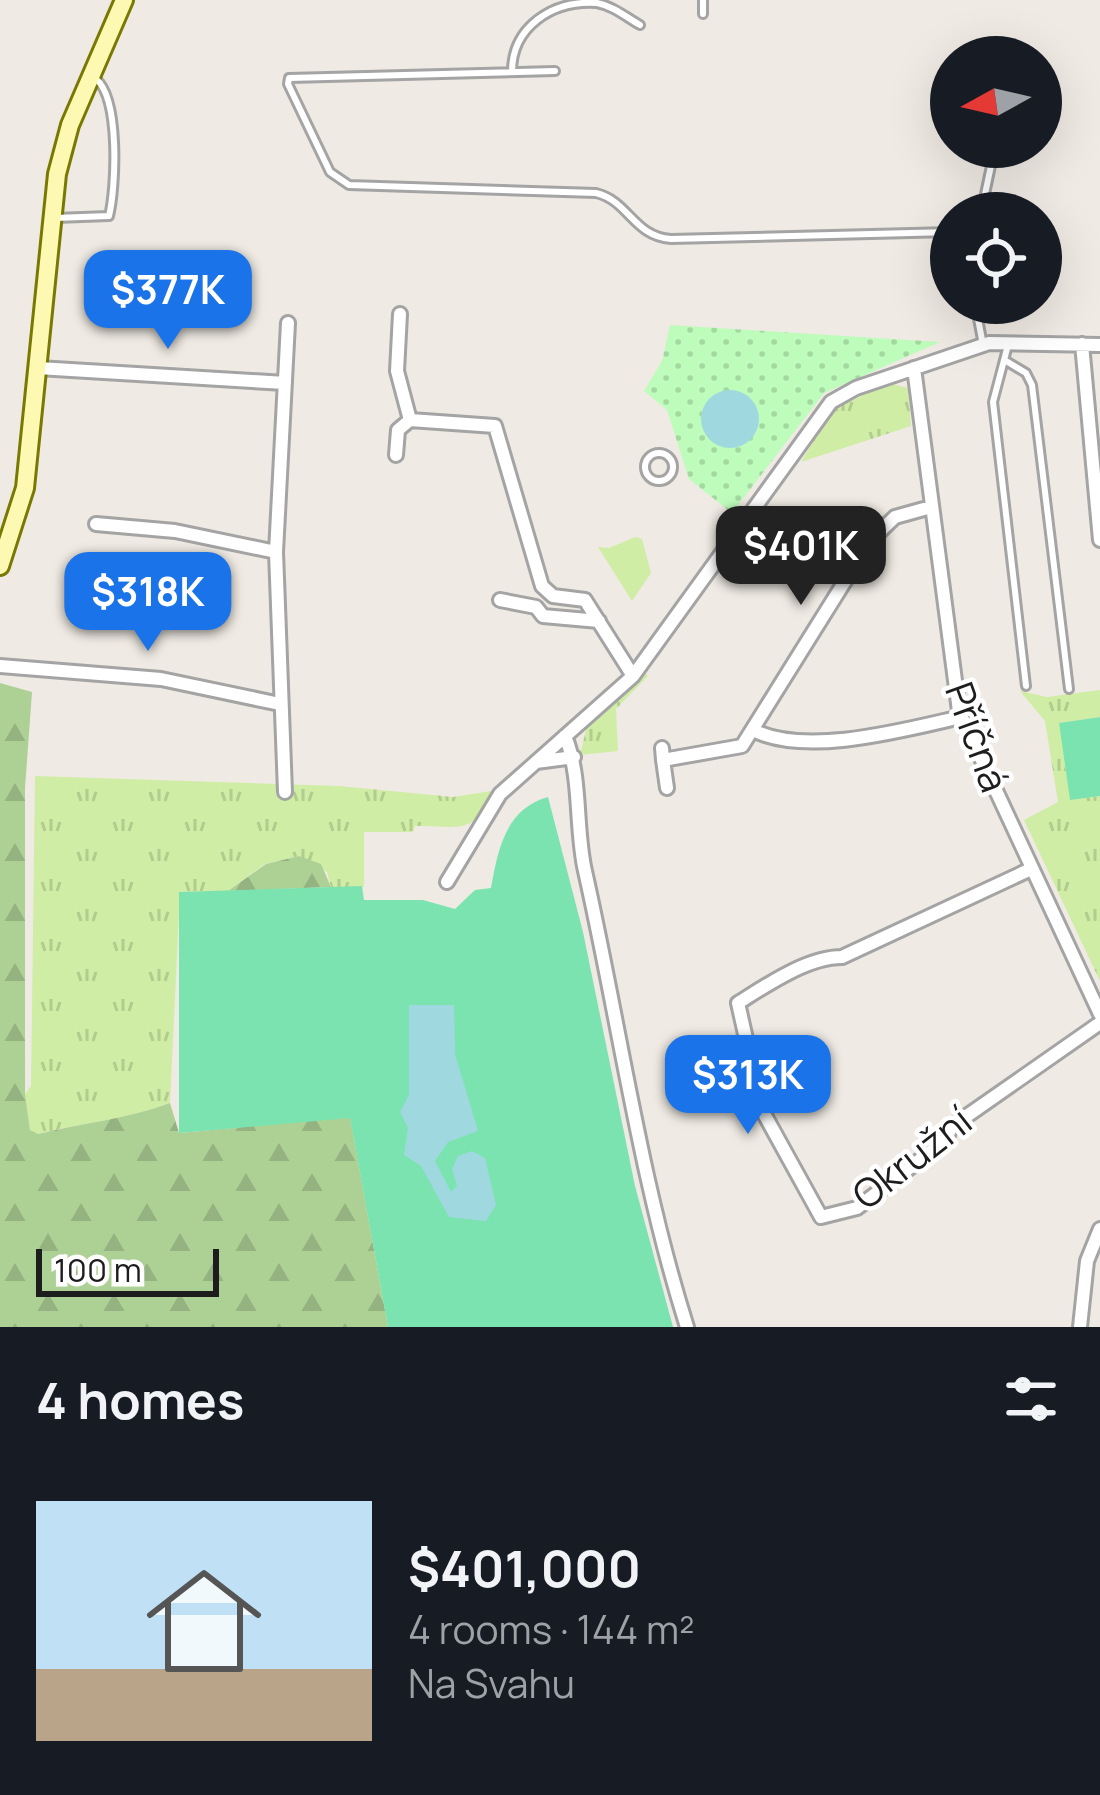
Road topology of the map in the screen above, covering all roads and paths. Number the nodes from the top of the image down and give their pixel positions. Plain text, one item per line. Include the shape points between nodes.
1 (124, 0) edge
2 (703, 0) edge
3 (703, 14) dead end
4 (640, 26) dead end
5 (554, 71) dead end
6 (512, 72) junction
7 (91, 76) junction
8 (51, 218) junction
9 (930, 232) edge
10 (400, 314) dead end
11 (288, 323) dead end
12 (978, 324) edge
13 (1008, 341) junction
14 (1082, 344) junction
15 (983, 345) junction
16 (1100, 345) edge
17 (1006, 361) junction
18 (38, 368) junction
19 (914, 368) junction
20 (285, 383) junction
21 (410, 420) junction
22 (1094, 439) edge
23 (396, 455) dead end
24 (670, 477) joint
25 (931, 507) junction
26 (1098, 513) edge
27 (96, 524) dead end
28 (1100, 540) edge
29 (276, 552) junction
30 (0, 566) edge
31 (500, 600) dead end
32 (599, 621) junction
33 (0, 666) edge
34 (633, 676) junction
35 (1026, 686) dead end
36 (1069, 689) dead end
37 (280, 704) junction
38 (962, 718) junction
39 (753, 730) junction
40 (565, 736) junction
41 (574, 758) junction
42 (534, 762) junction
43 (667, 788) dead end
44 (285, 792) dead end
45 (1031, 868) junction
46 (446, 882) dead end
47 (1100, 1014) edge
48 (1100, 1023) edge
49 (1100, 1229) edge
50 (687, 1327) edge
51 (1080, 1327) edge

1 - 7 street
2 - 3 lane
4 - 6 lane via 597,3 549,9 516,41
5 - 6 lane
6 - 9 lane via 288,84 329,172 349,185 596,193 618,201 632,223 658,238
7 - 8 street via 63,146
7 - 8 lane via 110,105 109,216
8 - 18 street
10 - 21 street via 398,370
11 - 20 street
12 - 15 lane
13 - 14 street
13 - 15 street
13 - 17 lane
14 - 16 street
14 - 22 street
15 - 19 street
17 - 35 lane via 994,402
17 - 36 lane via 1032,385
18 - 20 street
18 - 30 street via 21,510
19 - 25 street, Příčná
19 - 34 street via 831,402
20 - 29 street
21 - 23 street via 400,425
21 - 32 street via 495,426 542,586 553,596 585,600
22 - 26 street
24 - 24 lane via 670,458 651,455 650,478
25 - 38 street, Příčná
25 - 39 street via 895,518 870,541
26 - 28 street
27 - 29 street
29 - 37 street
31 - 32 street via 543,616
32 - 34 street
33 - 37 street via 161,679
34 - 40 street
37 - 44 street
38 - 39 street via 814,742
38 - 45 street, Příčná
39 - 43 street via 734,751 663,754
40 - 41 street
40 - 42 street
41 - 42 street
41 - 50 street via 582,857 622,1063
42 - 46 street via 500,794
45 - 47 street, Příčná
45 - 48 street, Okružní via 739,1004 762,1110 821,1217 856,1208 946,1140 951,1127
49 - 51 street via 1087,1261

